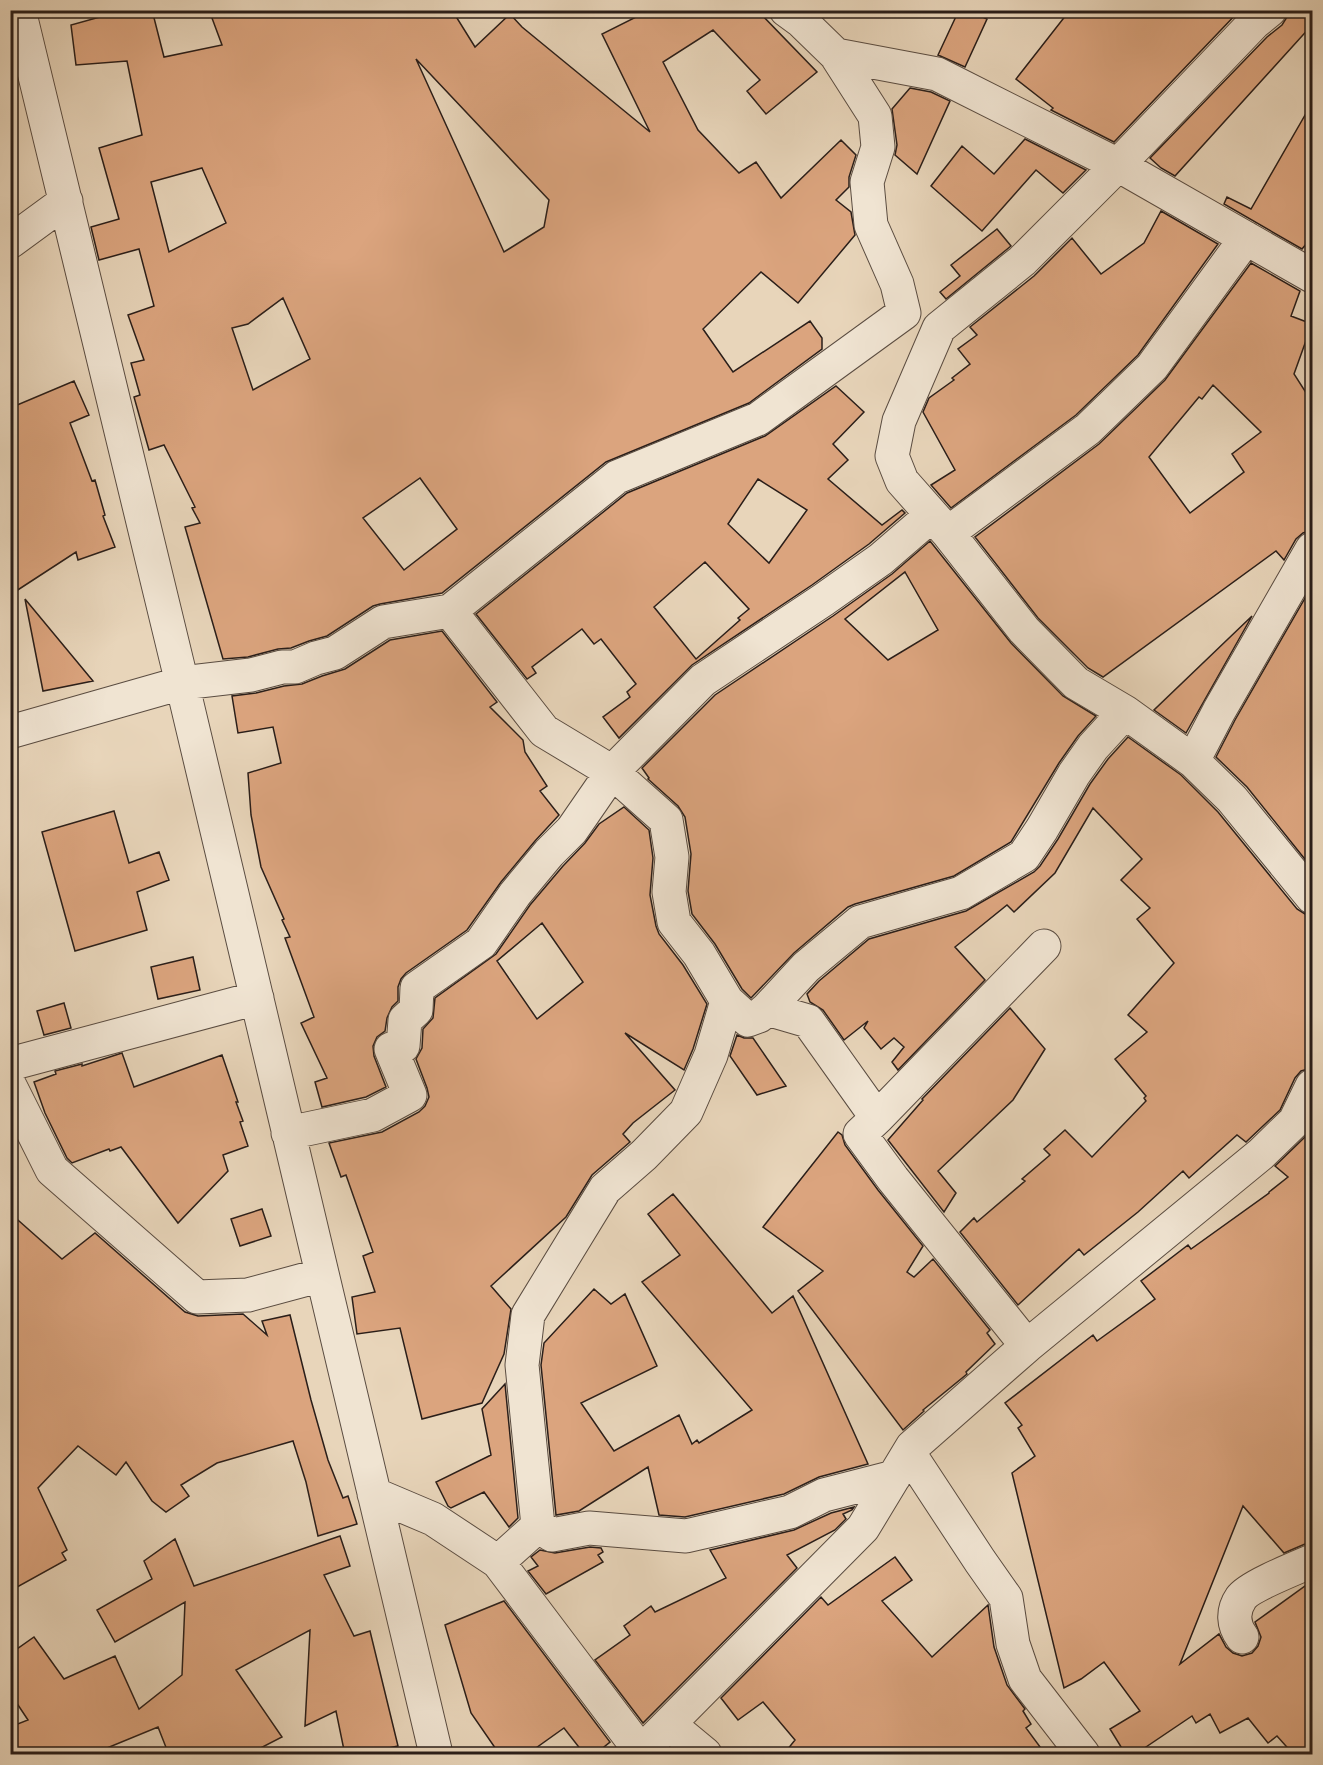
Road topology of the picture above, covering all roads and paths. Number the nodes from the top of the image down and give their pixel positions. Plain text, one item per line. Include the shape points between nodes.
1 (19, 10) edge
2 (786, 10) edge
3 (1270, 10) edge
4 (836, 55) junction
5 (1118, 165) junction
6 (66, 201) junction
7 (1246, 238) junction
8 (10, 242) edge
9 (1312, 276) edge
10 (904, 313) junction
11 (939, 328) junction
12 (940, 524) junction
13 (1312, 549) edge
14 (450, 611) junction
15 (182, 683) junction
16 (1125, 712) junction
17 (10, 732) edge
18 (1193, 761) junction
19 (612, 772) junction
20 (1312, 897) edge
21 (1044, 946) dead end
22 (257, 998) junction
23 (727, 1002) junction
24 (767, 1008) junction
25 (10, 1065) edge
26 (10, 1086) edge
27 (1312, 1086) edge
28 (877, 1118) junction
29 (288, 1133) junction
30 (322, 1275) junction
31 (1027, 1346) junction
32 (901, 1465) junction
33 (374, 1494) junction
34 (538, 1526) junction
35 (1312, 1561) edge
36 (498, 1562) junction
37 (1242, 1637) dead end
38 (670, 1725) junction
39 (641, 1754) edge
40 (436, 1755) edge
41 (705, 1755) edge
42 (1083, 1755) edge

1 - 6 street
2 - 4 street
3 - 5 street
4 - 5 street via 937,74
4 - 10 street via 875,116 878,147 867,182 871,225 897,284
5 - 7 street
5 - 11 street via 1022,261
6 - 8 street
6 - 15 street
7 - 9 street
7 - 12 street via 1152,367 1088,429
10 - 11 street
10 - 14 street via 758,419 617,477
11 - 12 street via 899,421 892,456 902,481
12 - 16 street via 1024,630 1076,683
12 - 19 street via 880,559 702,680
13 - 18 street
14 - 15 street via 383,622 335,653 295,667
14 - 19 street via 544,731
15 - 17 street
15 - 22 street
16 - 18 street
16 - 24 street via 1074,774 1024,856 961,892 860,922 806,967
18 - 20 street via 1232,799
19 - 23 street via 666,820 672,857 669,892 674,922 699,954
19 - 29 street via 572,830 514,894 481,943 417,988 416,1010 405,1020 403,1046 391,1049 410,1095 373,1115
21 - 28 street
22 - 25 street
22 - 29 street
23 - 24 street via 748,1020
23 - 34 street via 711,1055 686,1112 605,1189 528,1315 522,1365
24 - 28 street via 808,1021
26 - 30 street via 52,1170 197,1297 248,1295
27 - 31 street via 1295,1121 1261,1155
28 - 31 street via 860,1134
29 - 30 street
30 - 33 street
31 - 32 street via 912,1447
32 - 34 street via 790,1512 686,1536 589,1528 552,1535
32 - 38 street via 863,1528
32 - 42 street via 1006,1598 1013,1644 1025,1679
33 - 36 street via 433,1519
33 - 40 street
34 - 36 street
35 - 37 street via 1241,1596 1234,1615 1235,1628
36 - 39 street
38 - 39 street
38 - 41 street

